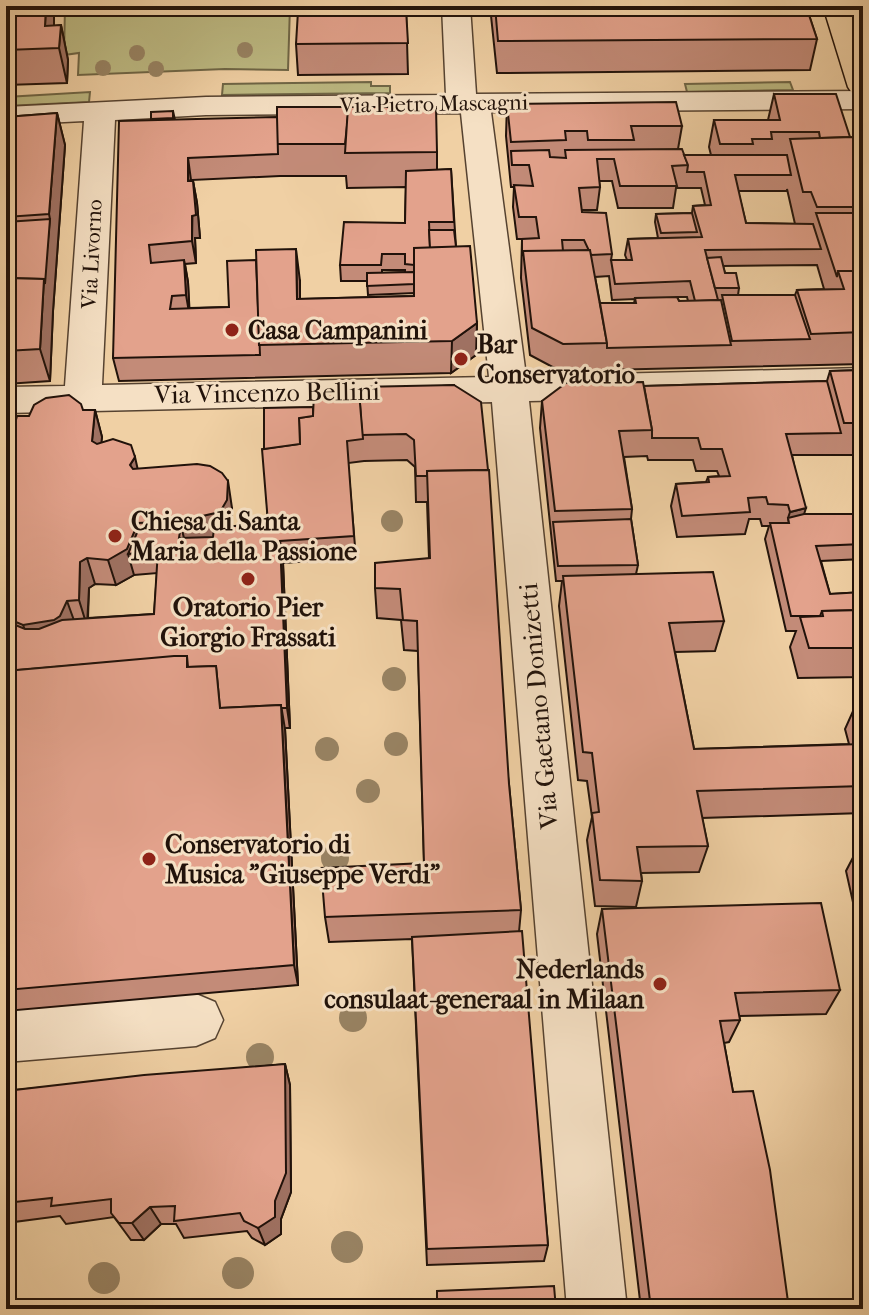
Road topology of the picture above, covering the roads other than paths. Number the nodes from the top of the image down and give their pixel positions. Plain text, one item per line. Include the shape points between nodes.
1 (456, 6) edge
2 (837, 6) edge
3 (863, 87) edge
4 (863, 100) edge
5 (468, 104) junction
6 (100, 111) junction
7 (6, 116) edge
8 (863, 381) edge
9 (509, 388) junction
10 (83, 397) junction
11 (6, 400) edge
12 (196, 1020) dead end
13 (6, 1036) edge
14 (597, 1309) edge

1 - 5 street, Via Gaetano Donizetti
2 - 3 main road
4 - 5 street, Via Pietro Mascagni
5 - 6 street, Via Pietro Mascagni
5 - 9 street, Via Gaetano Donizetti
6 - 7 street, Via Pietro Mascagni
6 - 10 street, Via Livorno
8 - 9 street, Via Vincenzo Bellini
9 - 10 street, Via Vincenzo Bellini
9 - 14 street, Via Gaetano Donizetti
10 - 11 street, Via Vincenzo Bellini
12 - 13 street

